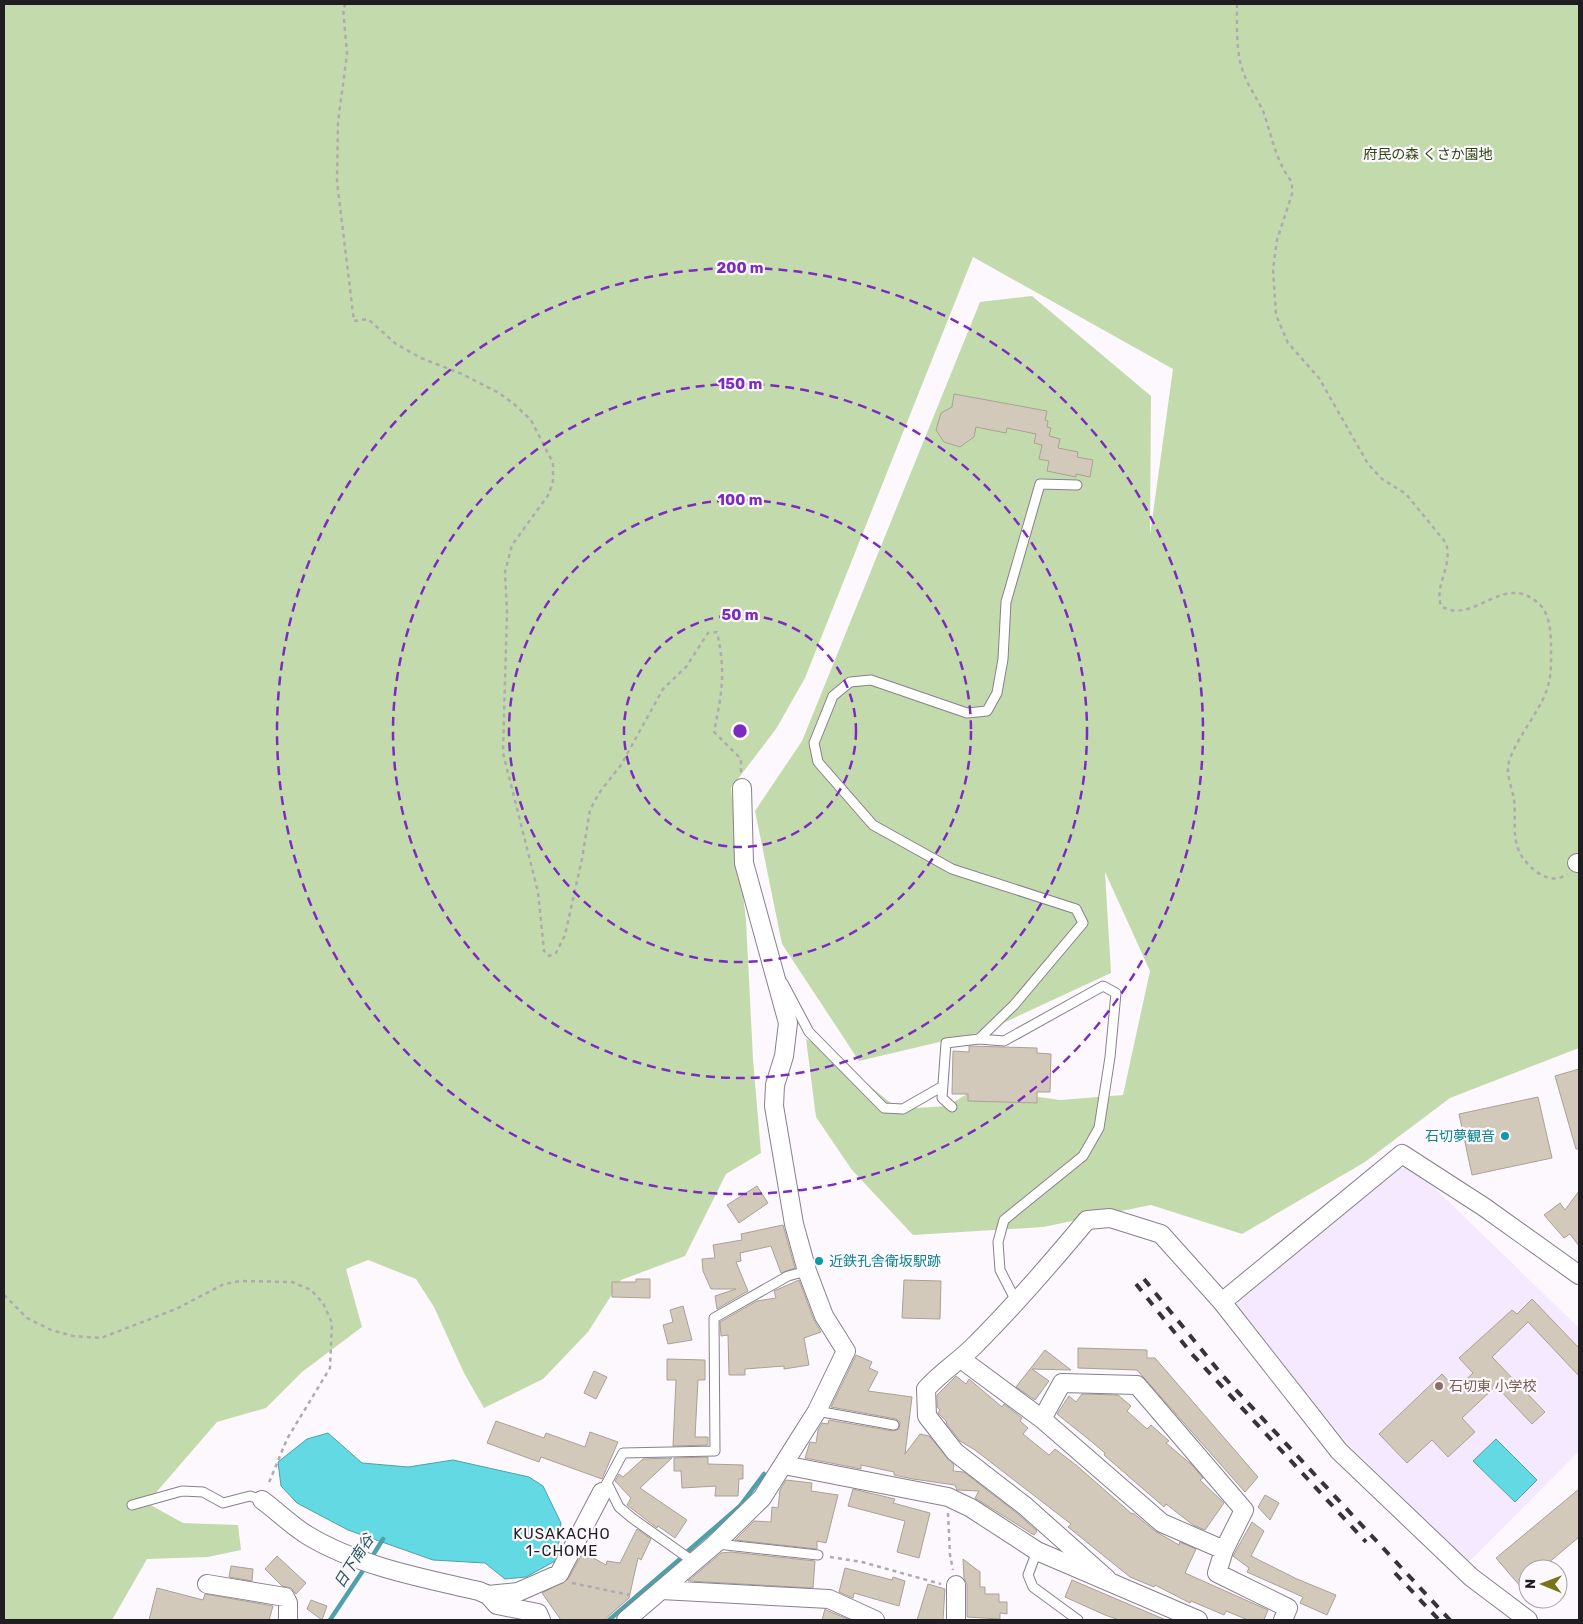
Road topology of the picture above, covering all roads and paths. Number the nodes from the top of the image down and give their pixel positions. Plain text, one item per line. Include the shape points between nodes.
1 (346, 4) edge
2 (1237, 4) edge
3 (1077, 485) dead end
4 (742, 788) joint
5 (1578, 863) edge
6 (767, 941) junction
7 (979, 1039) junction
8 (943, 1086) junction
9 (952, 1107) dead end
10 (807, 1272) junction
11 (1579, 1275) edge
12 (4, 1295) edge
13 (1222, 1302) junction
14 (1017, 1304) junction
15 (961, 1359) junction
16 (817, 1410) junction
17 (1042, 1419) junction
18 (894, 1425) dead end
19 (784, 1465) junction
20 (605, 1488) junction
21 (262, 1500) junction
22 (132, 1505) dead end
23 (948, 1523) dead end
24 (714, 1544) junction
25 (1224, 1550) junction
26 (1037, 1551) junction
27 (818, 1555) joint
28 (694, 1562) junction
29 (551, 1578) junction
30 (1106, 1579) junction
31 (207, 1584) dead end
32 (956, 1585) junction
33 (661, 1590) junction
34 (631, 1595) dead end
35 (488, 1596) junction
36 (288, 1620) edge
37 (541, 1620) edge
38 (626, 1620) edge
39 (875, 1620) edge
40 (956, 1620) edge
41 (1078, 1620) edge
42 (1198, 1620) edge
43 (1283, 1620) edge
44 (1528, 1620) edge

1 - 4 path via 343,8 347,54 338,122 337,182 354,322 368,319 396,344 499,393 531,420 553,463 549,494 512,545 505,572 503,753 538,892 544,952 550,956 556,953 565,935 594,802 621,765 663,689 686,667 708,633 717,632 723,659 723,684 714,732 741,758
2 - 5 path via 1241,66 1262,109 1276,155 1292,182 1292,194 1277,240 1273,269 1273,295 1279,322 1293,351 1319,378 1368,464 1382,479 1406,494 1446,543 1447,569 1439,589 1441,606 1448,610 1467,611 1506,593 1523,593 1543,609 1551,636 1550,681 1508,766 1514,805 1514,838 1525,862 1540,875 1553,879 1563,877
3 - 7 lane via 1040,484 1006,602 998,694 987,711 966,714 871,680 850,682 832,696 814,743 818,762 873,825 952,869 1076,909 1083,923 1014,1005
4 - 6 street via 744,863
6 - 8 lane via 779,975 809,1032 884,1108 903,1109
6 - 10 street via 788,1023 784,1056 775,1085 776,1124 794,1224
7 - 8 lane via 946,1043
7 - 14 lane via 1004,1041 1103,986 1116,993 1099,1128 1083,1156 1004,1220 998,1242 1000,1270
8 - 9 lane via 942,1098
10 - 16 street via 824,1316 846,1352
10 - 20 lane via 788,1276 714,1318 715,1451 623,1453
11 - 13 street via 1484,1207 1402,1154
12 - 21 path via 27,1318 52,1330 73,1336 101,1338 176,1309 224,1284 240,1281 292,1282 311,1290 323,1303 332,1323 330,1368 287,1439
13 - 14 street via 1161,1234 1110,1218 1087,1220
13 - 44 street via 1339,1451 1471,1577
14 - 15 street
15 - 17 street
15 - 30 street via 939,1374 926,1389 926,1416 956,1452 1025,1506
16 - 18 lane
16 - 19 street
17 - 25 street via 1162,1523
17 - 25 street via 1062,1383 1137,1384 1244,1510
19 - 24 street via 762,1498
19 - 26 street via 948,1497 971,1508
20 - 28 lane via 632,1518
20 - 29 street via 559,1574
21 - 22 lane via 250,1496 223,1503 203,1492 182,1491
21 - 35 street via 307,1535 335,1549
23 - 32 path
24 - 27 lane
24 - 28 street
25 - 43 street via 1216,1573 1288,1608
26 - 30 street
26 - 41 lane via 1028,1575 1033,1586
27 - 32 path via 862,1562
28 - 33 street
29 - 34 path
29 - 35 street via 518,1592
30 - 42 street
31 - 36 street via 284,1597 288,1603
32 - 40 street
33 - 38 street
33 - 39 street via 829,1599
35 - 37 street via 497,1604 538,1613

